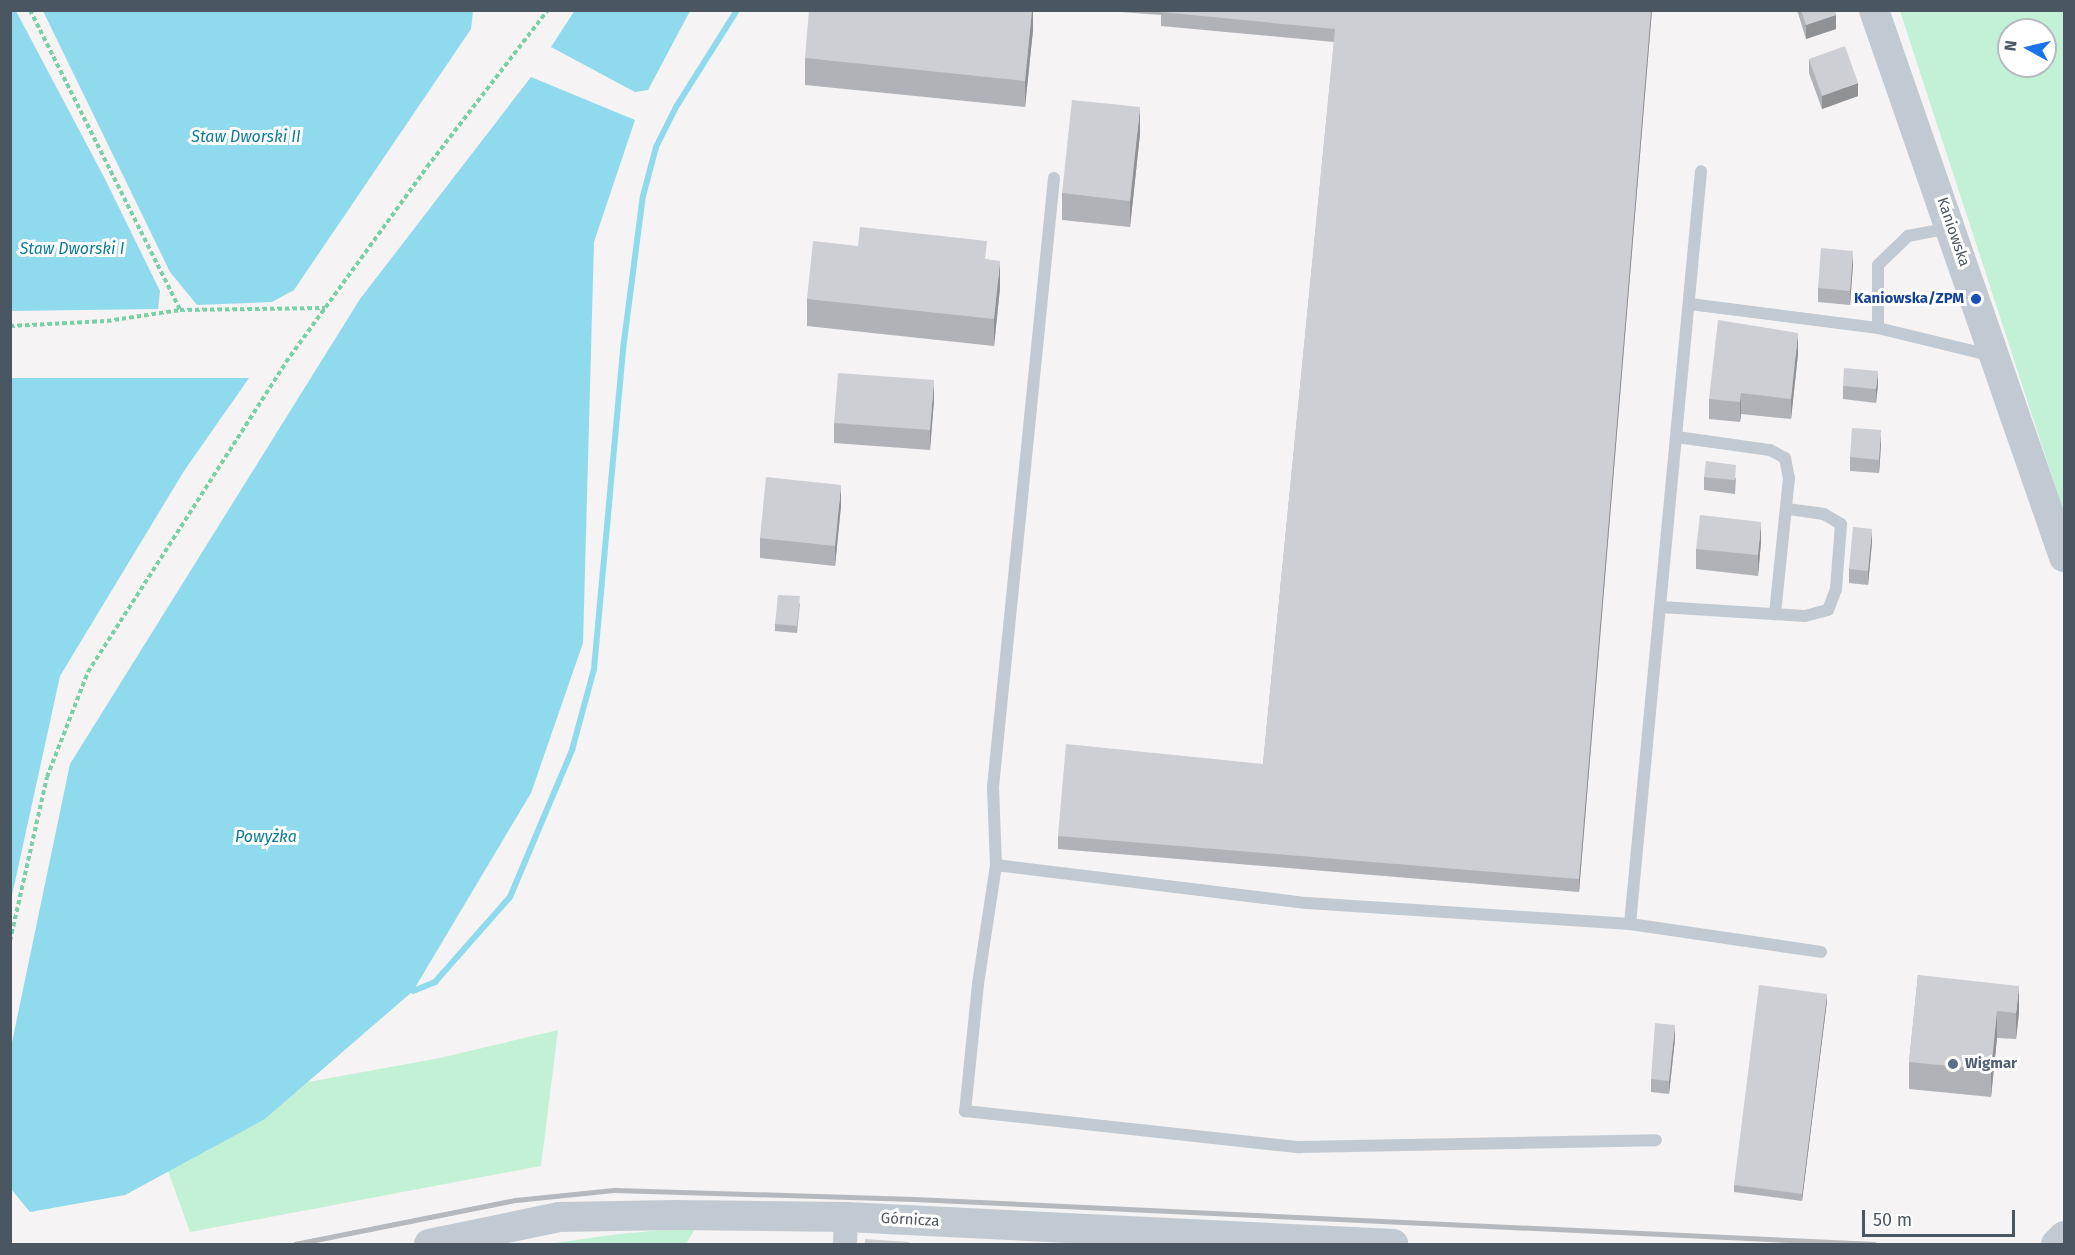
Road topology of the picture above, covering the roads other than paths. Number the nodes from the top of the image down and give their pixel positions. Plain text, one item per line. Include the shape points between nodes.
1 (1874, 10) edge
2 (1701, 171) dead end
3 (1054, 178) dead end
4 (1951, 227) junction
5 (1690, 304) junction
6 (1878, 328) junction
7 (1997, 357) junction
8 (1677, 437) junction
9 (1787, 509) junction
10 (2064, 557) edge
11 (1661, 607) junction
12 (1775, 614) junction
13 (996, 865) junction
14 (1630, 924) junction
15 (1821, 952) dead end
16 (1656, 1140) dead end
17 (846, 1231) edge
18 (2064, 1236) edge
19 (429, 1245) edge
20 (1393, 1245) edge
21 (2056, 1245) edge

1 - 4 street, Kaniowska
2 - 5 lane
3 - 13 lane via 993,787
4 - 6 lane via 1908,236 1878,264
4 - 7 street, Kaniowska
5 - 6 lane
5 - 8 lane
6 - 7 lane
7 - 10 street, Kaniowska
8 - 9 lane via 1770,450 1785,458 1789,478
8 - 11 lane
9 - 12 lane
9 - 12 lane via 1824,514 1841,524 1836,589 1828,610 1804,616
11 - 12 lane
11 - 14 lane
13 - 14 lane via 1307,903
13 - 16 lane via 965,1111 1299,1147
14 - 15 lane
17 - 19 street, Górnicza via 559,1217
17 - 20 street, Górnicza
18 - 21 street

